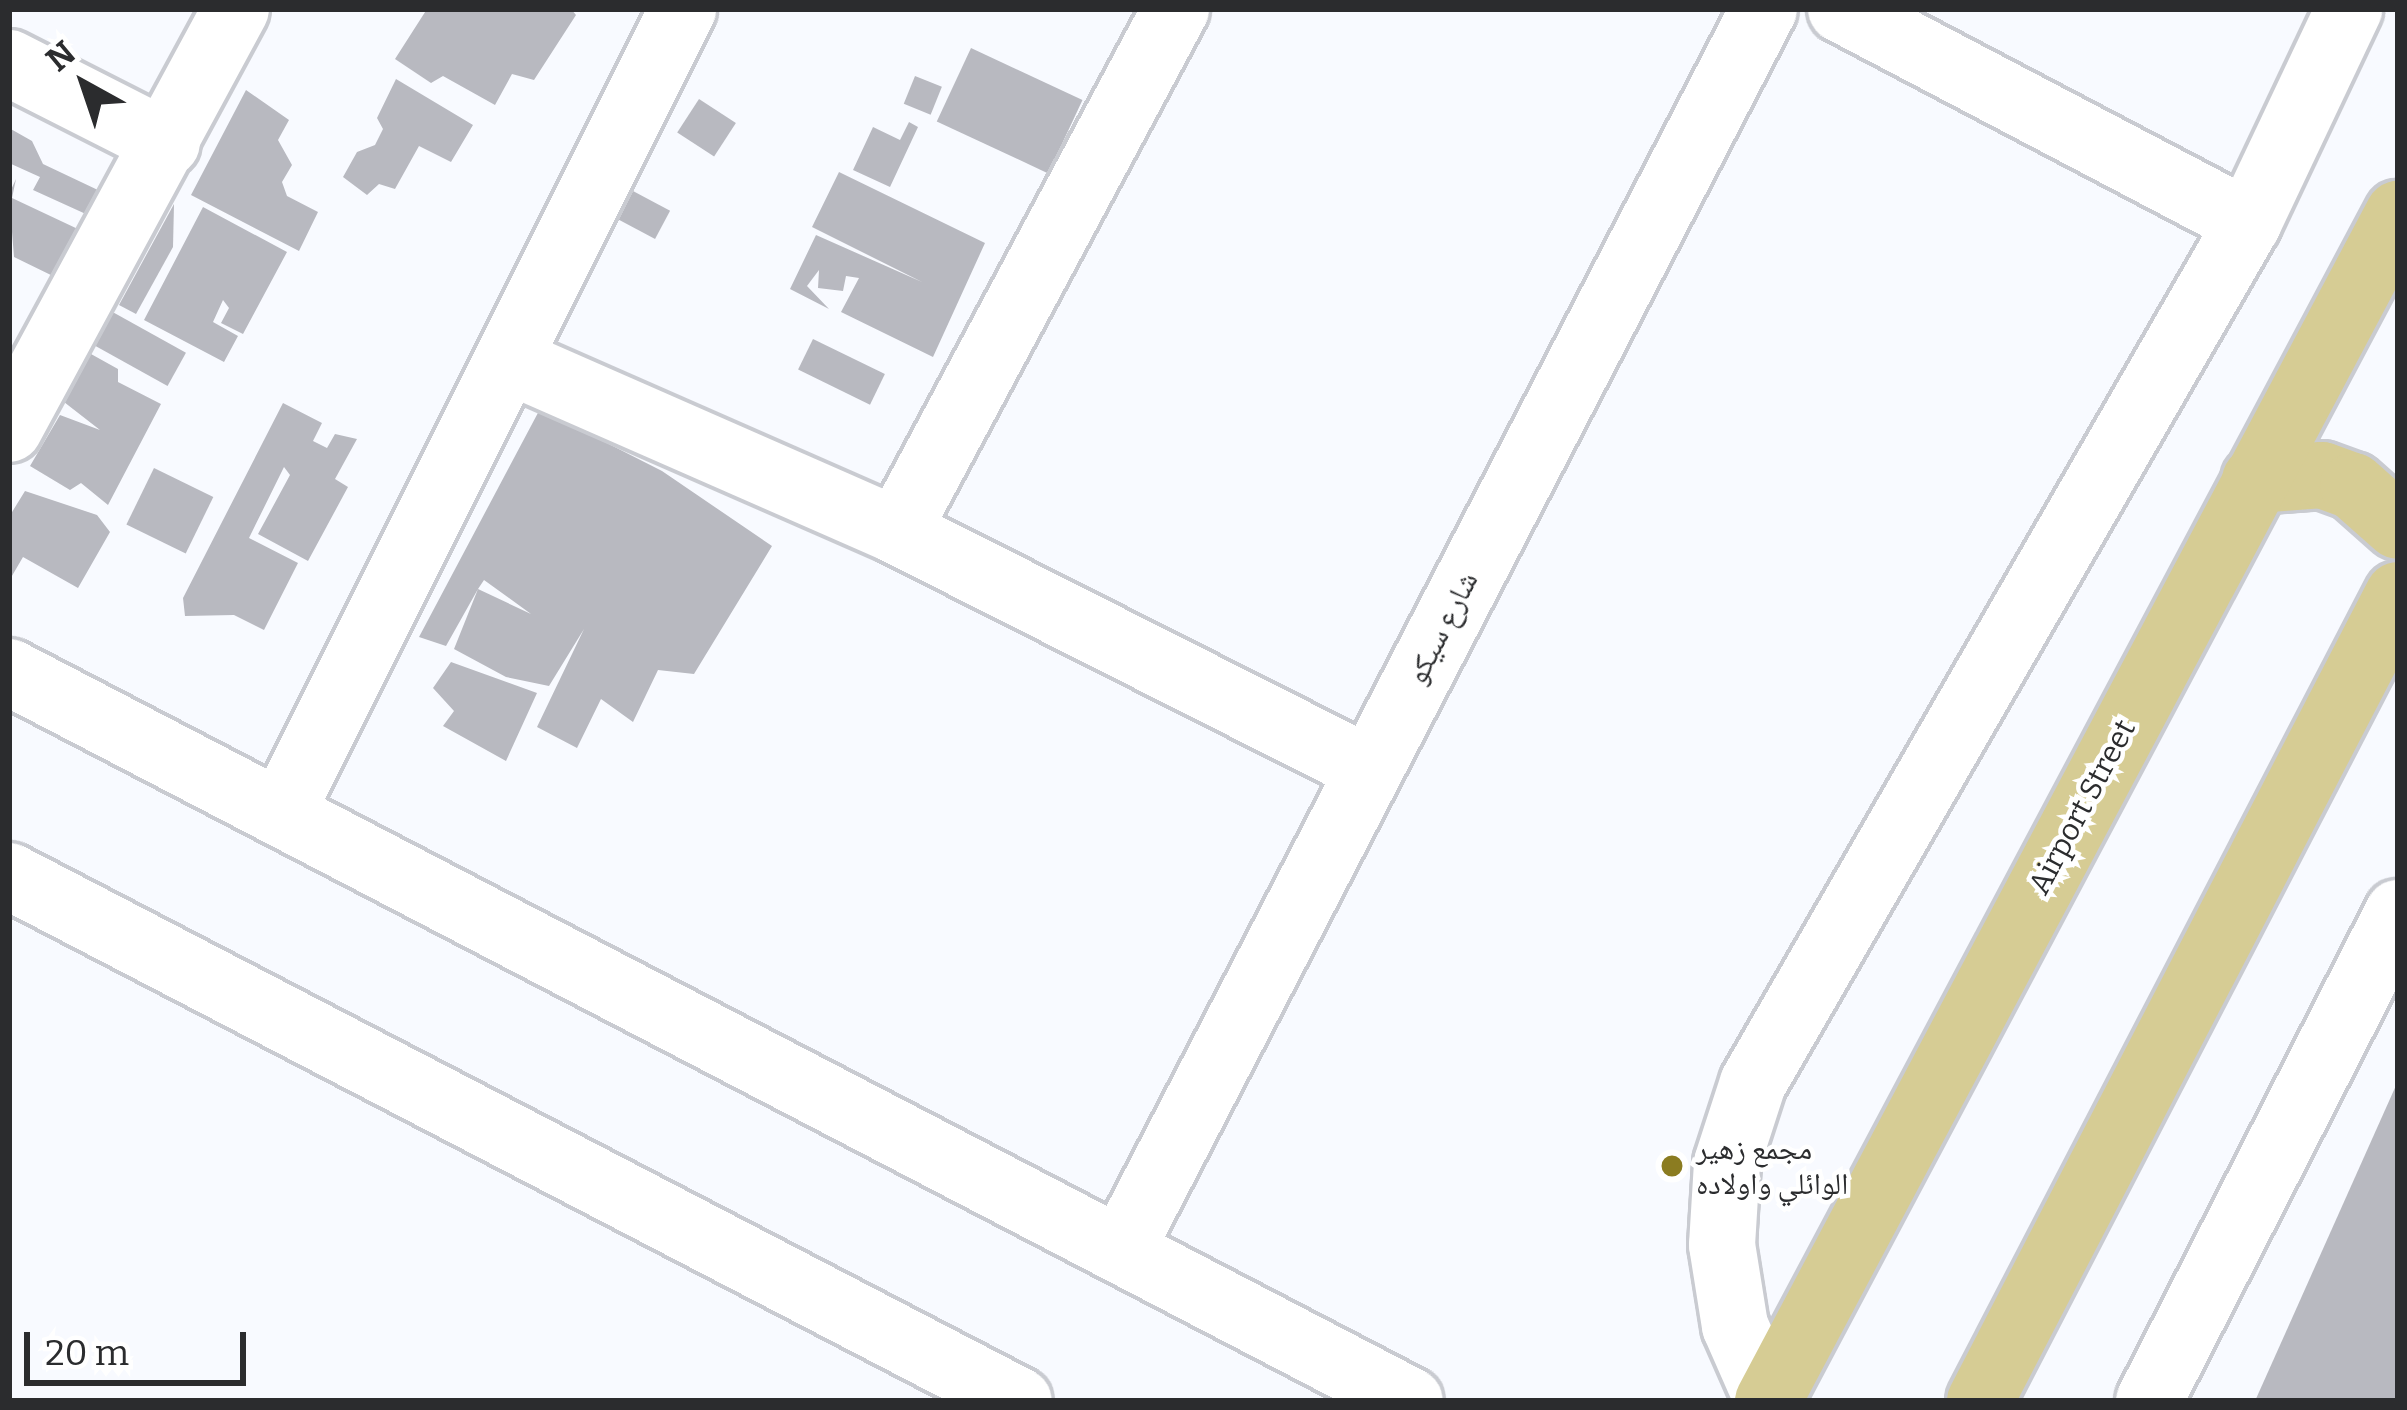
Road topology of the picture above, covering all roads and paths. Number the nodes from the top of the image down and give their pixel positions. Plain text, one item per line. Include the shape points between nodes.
1 (236, 9) edge
2 (683, 9) edge
3 (1176, 9) edge
4 (1764, 9) edge
5 (1841, 9) edge
6 (2348, 9) edge
7 (9, 63) edge
8 (167, 143) junction
9 (2248, 223) junction
10 (2394, 237) edge
11 (508, 360) junction
12 (9, 429) edge
13 (2255, 480) junction
14 (2398, 526) edge
15 (897, 532) junction
16 (2398, 596) edge
17 (9, 671) edge
18 (1368, 769) junction
19 (281, 813) junction
20 (9, 876) edge
21 (2394, 930) edge
22 (1122, 1249) junction
23 (945, 1383) edge
24 (1019, 1401) edge
25 (1410, 1401) edge
26 (1768, 1401) edge
27 (1980, 1401) edge
28 (2149, 1401) edge

1 - 8 street
2 - 11 street
3 - 15 street
4 - 18 street, شارع سيكو
5 - 9 street
6 - 9 street
7 - 8 street
8 - 12 street
9 - 26 street via 1753,1083 1727,1163 1722,1245 1735,1326
10 - 13 main road, Airport Street
11 - 15 street
11 - 19 street
13 - 14 main road via 2322,475 2353,486
13 - 26 main road, Airport Street
15 - 18 street
16 - 27 main road
17 - 19 street
18 - 22 street, شارع سيكو
19 - 22 street
20 - 23 street
21 - 28 street
22 - 25 street
23 - 24 street

